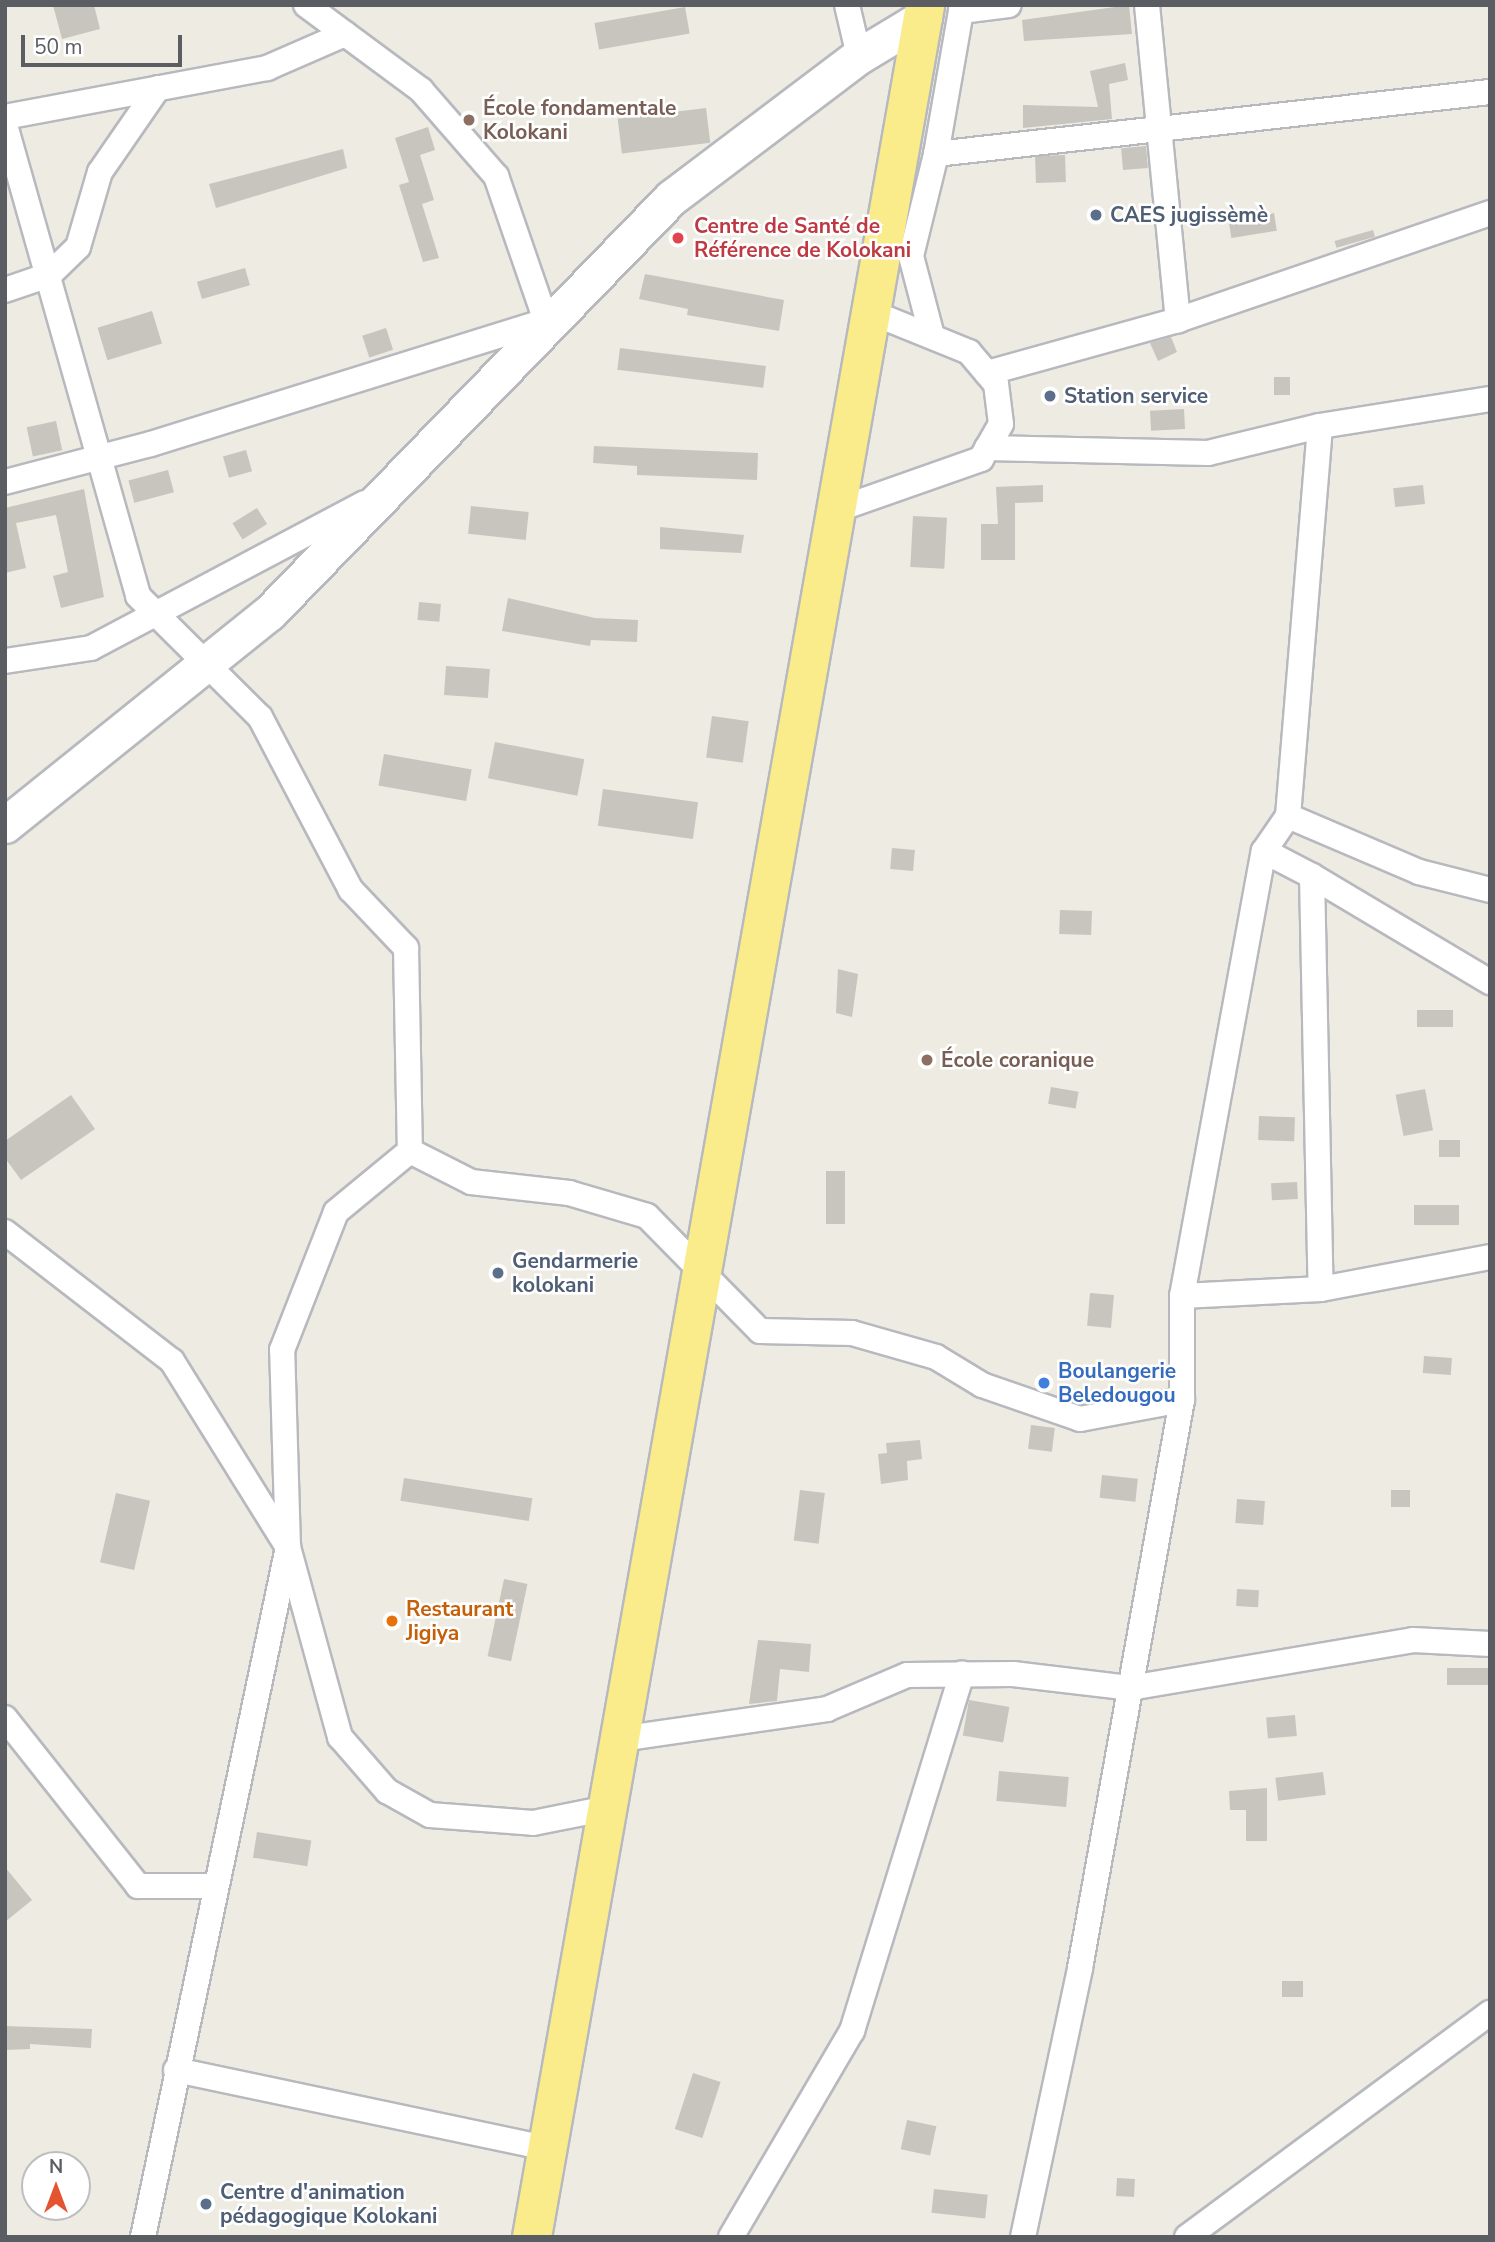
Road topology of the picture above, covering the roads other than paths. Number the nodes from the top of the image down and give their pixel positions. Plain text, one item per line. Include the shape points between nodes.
1 (306, 5) edge
2 (847, 5) edge
3 (1009, 5) edge
4 (1147, 5) edge
5 (942, 9) edge
6 (345, 34) junction
7 (859, 56) junction
8 (158, 88) junction
9 (1490, 92) edge
10 (5, 117) edge
11 (5, 125) edge
12 (1159, 132) junction
13 (936, 155) junction
14 (1490, 213) edge
15 (49, 275) junction
16 (5, 290) edge
17 (873, 313) junction
18 (1178, 320) junction
19 (546, 321) junction
20 (932, 336) junction
21 (987, 373) junction
22 (1490, 399) edge
23 (1320, 426) junction
24 (987, 448) junction
25 (103, 457) junction
26 (5, 482) edge
27 (387, 491) junction
28 (839, 509) junction
29 (158, 616) junction
30 (5, 661) edge
31 (207, 664) junction
32 (1288, 816) junction
33 (5, 825) edge
34 (1264, 851) junction
35 (1312, 876) junction
36 (1490, 890) edge
37 (1490, 982) edge
38 (410, 1151) junction
39 (5, 1232) edge
40 (1490, 1257) edge
41 (702, 1278) junction
42 (1321, 1289) junction
43 (1182, 1296) junction
44 (1182, 1400) junction
45 (288, 1547) junction
46 (1490, 1644) edge
47 (962, 1674) junction
48 (1130, 1688) junction
49 (5, 1718) edge
50 (620, 1739) junction
51 (608, 1808) junction
52 (214, 1886) junction
53 (1490, 2013) edge
54 (176, 2070) junction
55 (547, 2148) junction
56 (143, 2237) edge
57 (532, 2237) edge
58 (731, 2237) edge
59 (1023, 2237) edge
60 (1187, 2237) edge

1 - 6 street
2 - 7 street
3 - 5 street
4 - 12 street
5 - 7 main road
5 - 13 street
5 - 17 highway
6 - 8 street via 267,68
6 - 19 street via 421,90 496,176
7 - 19 main road via 671,198
8 - 10 street
8 - 15 street via 100,172 78,247
9 - 12 street
11 - 15 street
12 - 13 street
12 - 18 street
13 - 20 street via 911,256
14 - 18 street
15 - 16 street
15 - 25 street
17 - 20 street
17 - 28 highway
18 - 21 street
19 - 25 street
19 - 27 main road
20 - 21 street via 968,352
21 - 24 street via 996,384 1001,424
22 - 23 street
23 - 24 street via 1208,453
23 - 32 street
24 - 28 street via 981,459
25 - 26 street
25 - 29 street via 138,596
27 - 29 street
27 - 31 main road via 269,613
28 - 41 highway
29 - 30 street via 91,648
29 - 31 street
31 - 33 main road
31 - 38 street via 260,717 321,823 351,890 406,948
32 - 34 street
32 - 36 street via 1419,872
34 - 35 street
34 - 43 street
35 - 37 street
35 - 42 street
38 - 41 street via 471,1182 569,1194 647,1216
38 - 45 street via 336,1212 282,1350
39 - 45 street via 172,1361
40 - 42 street
41 - 44 street via 760,1331 852,1333 936,1357 982,1385 1080,1419
41 - 50 highway
42 - 43 street
43 - 44 street
44 - 48 street
45 - 51 street via 340,1737 387,1791 430,1815 533,1823
45 - 52 street
46 - 48 street via 1413,1640
47 - 48 street
47 - 50 street via 907,1675 827,1709
47 - 58 street via 852,2031
48 - 59 street
49 - 52 street via 138,1886
50 - 51 highway
51 - 55 highway
52 - 54 street
53 - 60 street
54 - 55 street
54 - 56 street
55 - 57 highway

